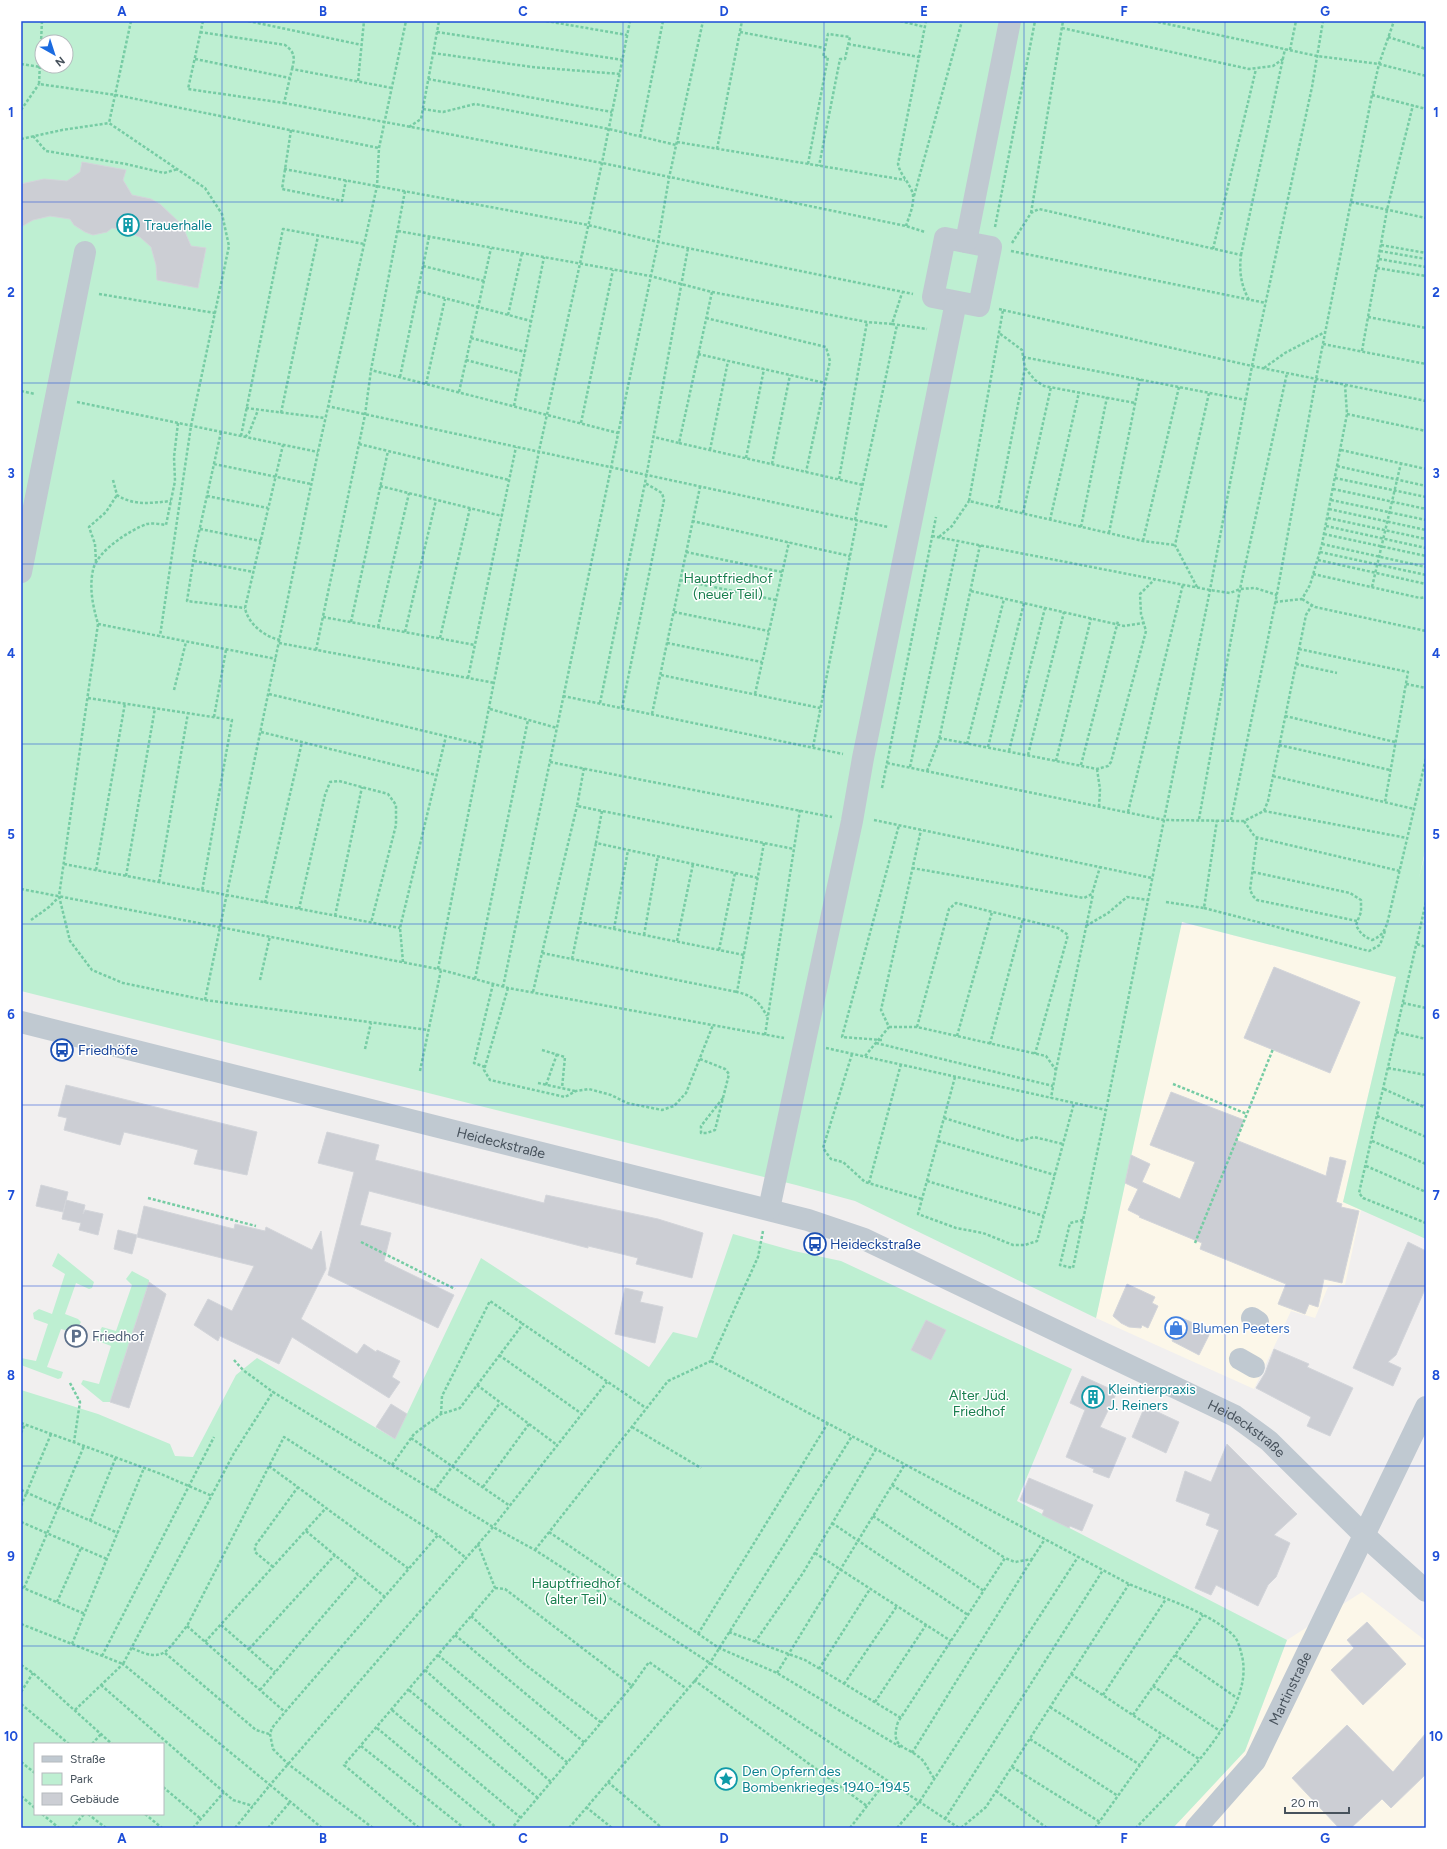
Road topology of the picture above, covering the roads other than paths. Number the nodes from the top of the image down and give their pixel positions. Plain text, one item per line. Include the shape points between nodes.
1 (1010, 21) edge
2 (956, 240) junction
3 (85, 252) dead end
4 (956, 302) junction
5 (21, 572) edge
6 (21, 1022) edge
7 (769, 1210) junction
8 (1426, 1407) edge
9 (1365, 1536) junction
10 (1426, 1591) edge
11 (1196, 1828) edge

1 - 2 street
2 - 4 street via 933,297
2 - 4 street via 991,247 979,306
3 - 5 street
4 - 7 street via 852,821
6 - 7 street, Heideckstraße
7 - 9 street, Heideckstraße via 822,1223 864,1238 1235,1416 1268,1441
8 - 9 street, Martinstraße
9 - 10 street, Heideckstraße
9 - 11 street, Martinstraße via 1255,1761

